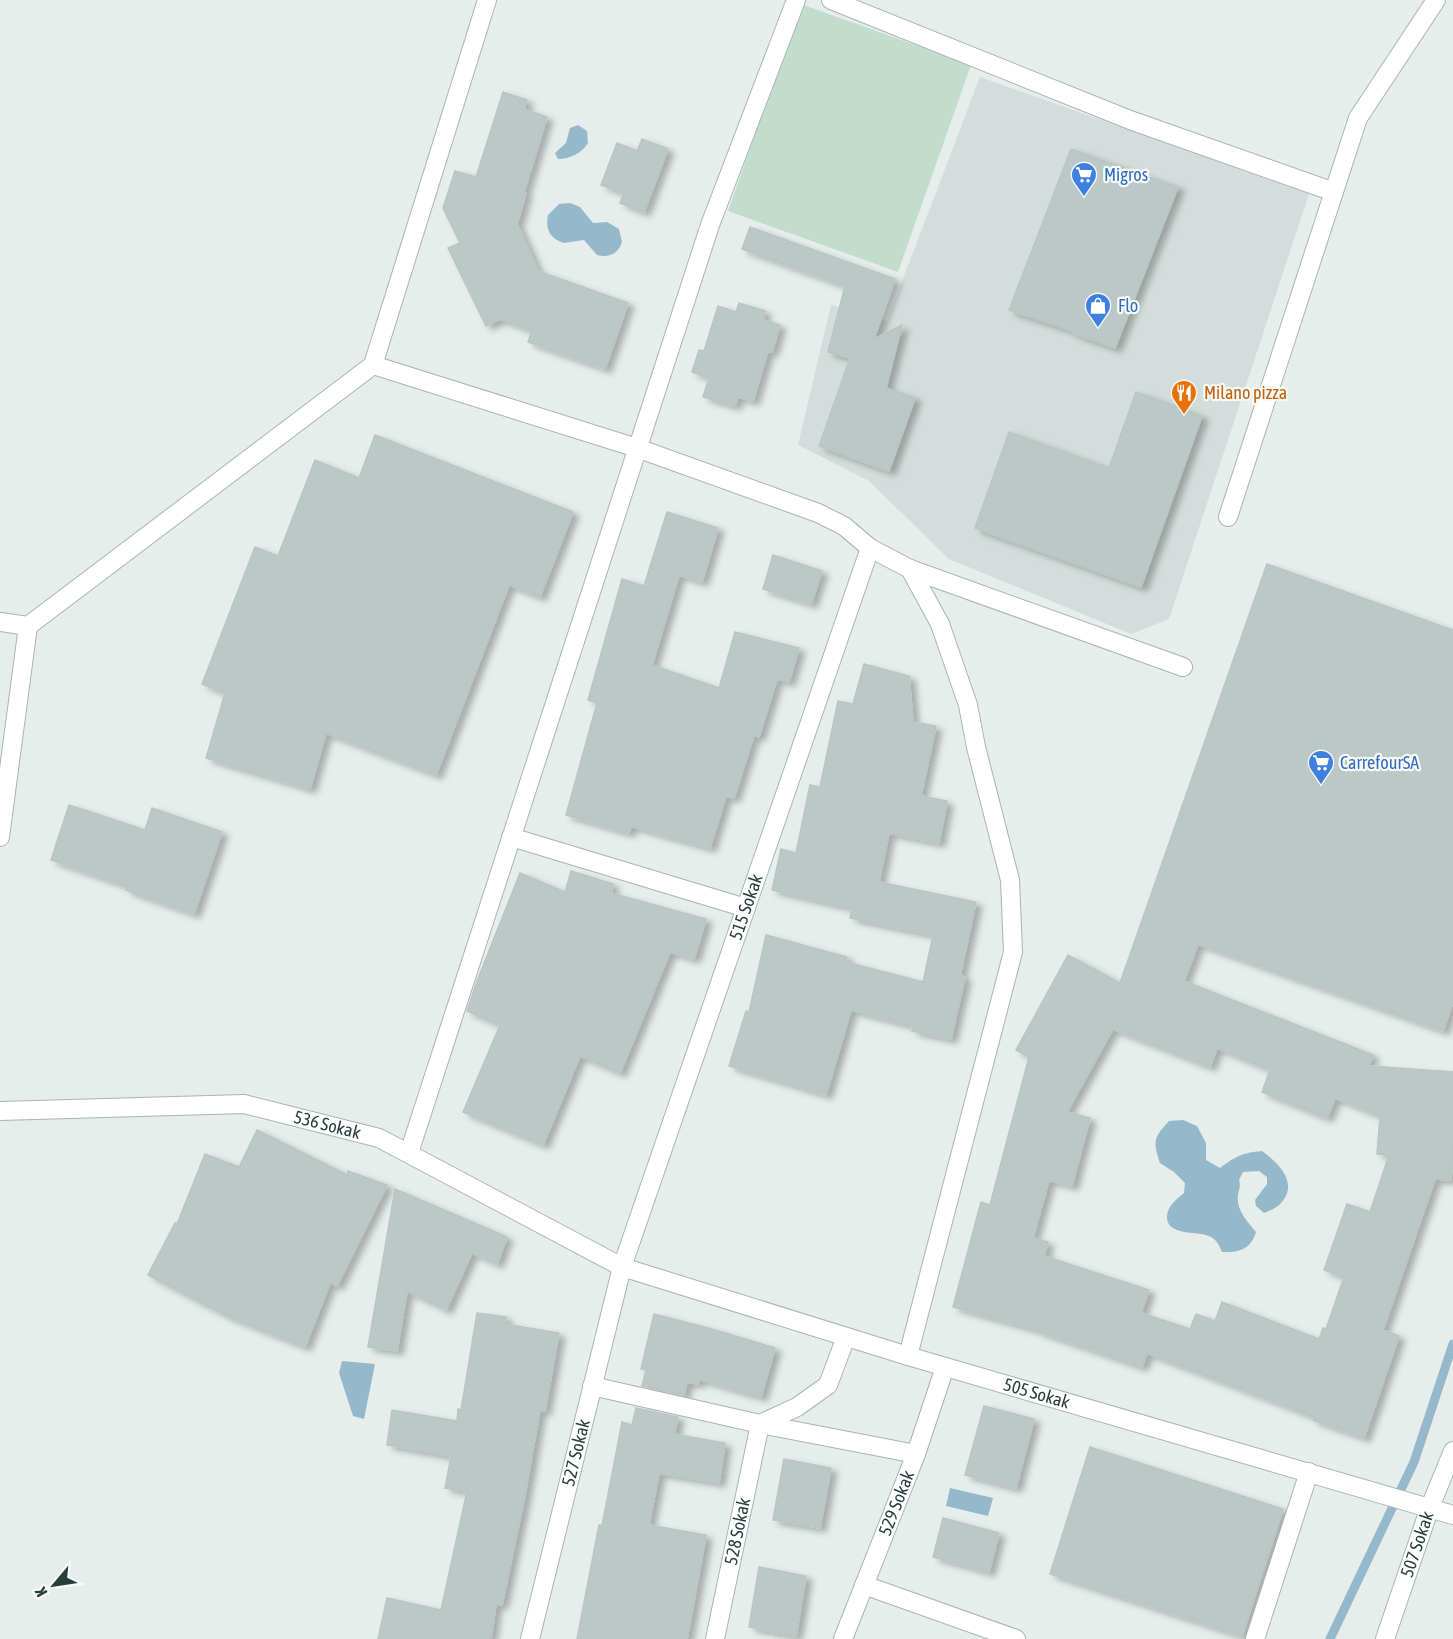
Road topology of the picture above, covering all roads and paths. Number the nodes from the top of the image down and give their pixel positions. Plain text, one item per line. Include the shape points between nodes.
1 (487, 0) edge
2 (796, 0) edge
3 (831, 0) edge
4 (1436, 0) edge
5 (1334, 192) junction
6 (373, 364) junction
7 (637, 448) junction
8 (1228, 517) dead end
9 (870, 548) junction
10 (910, 569) junction
11 (0, 622) edge
12 (28, 626) junction
13 (1184, 667) dead end
14 (0, 837) edge
15 (511, 837) junction
16 (746, 908) junction
17 (0, 1111) edge
18 (409, 1153) junction
19 (622, 1267) junction
20 (846, 1337) junction
21 (908, 1356) junction
22 (945, 1367) junction
23 (592, 1386) junction
24 (760, 1424) junction
25 (1453, 1450) edge
26 (916, 1454) junction
27 (1309, 1472) junction
28 (1430, 1507) junction
29 (1453, 1515) edge
30 (864, 1585) junction
31 (530, 1639) edge
32 (715, 1639) edge
33 (843, 1639) edge
34 (1017, 1639) edge
35 (1255, 1639) edge
36 (1385, 1639) edge

1 - 6 street
2 - 7 street via 710,225
3 - 5 street via 1130,120
4 - 5 street via 1358,118
5 - 8 street
6 - 7 street
6 - 12 street
7 - 9 street via 818,513 844,526
7 - 15 street
9 - 10 street
9 - 16 street, 515 Sokak
10 - 13 street
10 - 21 street via 940,624 968,705 1010,880 1013,952
11 - 12 street
12 - 14 street
15 - 16 street
15 - 18 street
16 - 19 street, 515 Sokak
17 - 18 street, 536 Sokak via 244,1104 379,1138
18 - 19 street, 536 Sokak
19 - 20 street, 505 Sokak
19 - 23 street, 527 Sokak
20 - 21 street, 505 Sokak
20 - 24 street via 828,1384 797,1407
21 - 22 street, 505 Sokak
22 - 26 street, 529 Sokak
22 - 27 street, 505 Sokak
23 - 24 street
23 - 31 street, 527 Sokak
24 - 26 street
24 - 32 street, 528 Sokak
25 - 28 street, 507 Sokak
26 - 30 street, 529 Sokak
27 - 28 street, 505 Sokak
27 - 35 street
28 - 29 street, 505 Sokak
28 - 36 street, 507 Sokak
30 - 33 street, 529 Sokak
30 - 34 street

